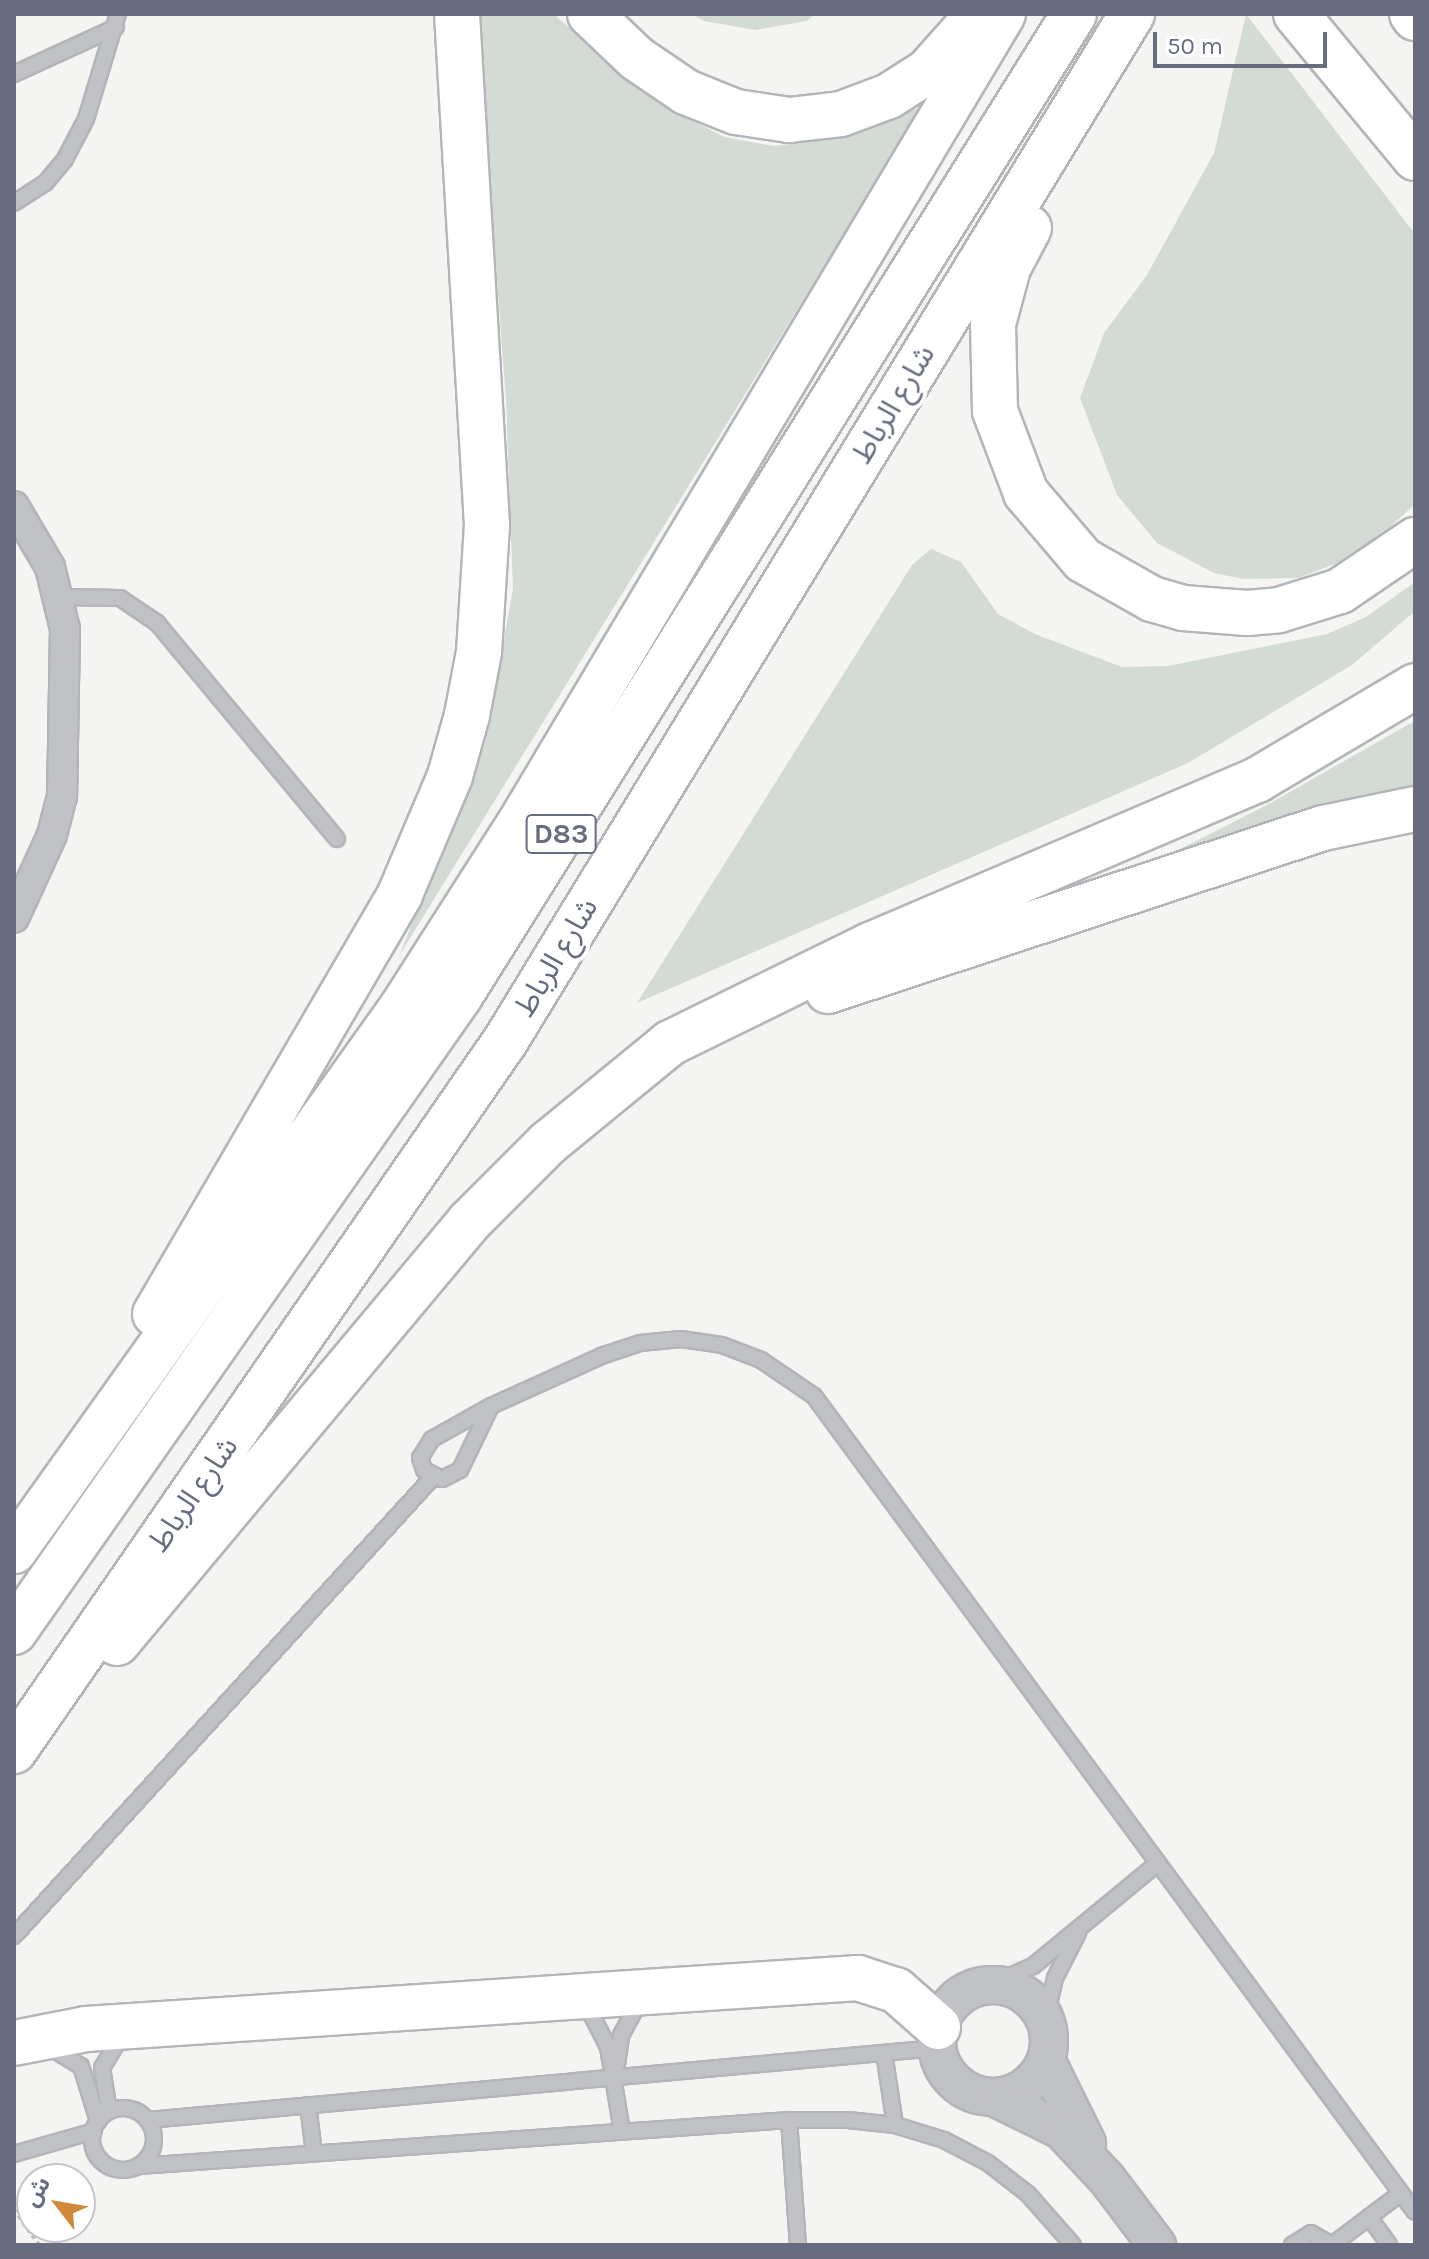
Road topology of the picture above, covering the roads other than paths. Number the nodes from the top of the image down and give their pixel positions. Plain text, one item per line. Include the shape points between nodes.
1 (427, 14) edge
2 (457, 14) edge
3 (590, 14) edge
4 (978, 14) edge
5 (1003, 14) edge
6 (1074, 14) edge
7 (1132, 14) edge
8 (1296, 14) edge
9 (117, 20) edge
10 (1327, 32) edge
11 (14, 74) edge
12 (1075, 104) junction
13 (1415, 113) edge
14 (1415, 158) edge
15 (1415, 176) edge
16 (14, 203) edge
17 (478, 346) junction
18 (14, 506) edge
19 (1415, 540) edge
20 (60, 597) junction
21 (1415, 686) edge
22 (1415, 809) edge
23 (337, 839) dead end
24 (14, 918) edge
25 (670, 1043) junction
26 (491, 1406) junction
27 (432, 1478) junction
28 (14, 1551) edge
29 (14, 1632) edge
30 (23, 1738) edge
31 (1158, 1863) junction
32 (1085, 1922) junction
33 (14, 1936) edge
34 (989, 1985) junction
35 (645, 1993) junction
36 (582, 1999) junction
37 (1045, 2022) junction
38 (132, 2027) junction
39 (938, 2038) junction
40 (14, 2043) edge
41 (884, 2053) junction
42 (14, 2055) edge
43 (1046, 2060) junction
44 (615, 2077) junction
45 (996, 2098) junction
46 (308, 2105) junction
47 (148, 2120) junction
48 (789, 2120) junction
49 (100, 2121) junction
50 (895, 2125) junction
51 (622, 2132) junction
52 (314, 2153) junction
53 (14, 2154) edge
54 (139, 2166) junction
55 (1107, 2179) junction
56 (1401, 2193) junction
57 (1415, 2212) edge
58 (1369, 2217) junction
59 (798, 2245) edge
60 (1073, 2245) edge
61 (1157, 2245) edge
62 (1292, 2245) edge
63 (1332, 2245) edge
64 (1389, 2245) edge

1 - 17 highway
2 - 17 highway
3 - 4 highway via 636,58 686,92 736,112 789,120 841,114 889,96 928,71
5 - 28 highway via 524,816 402,1007
6 - 29 highway, شارع الرباط / D83 via 460,996
7 - 12 highway, شارع الرباط / D83
8 - 10 highway
9 - 11 lane
9 - 16 lane via 86,119 65,159 46,182
10 - 13 highway
10 - 14 highway
10 - 15 highway
12 - 19 highway via 1072,150 1008,268 991,353 1003,440 1043,518 1083,560 1128,588 1215,612 1279,610 1310,602 1368,576
12 - 30 highway, شارع الرباط / D83 via 506,1040
17 - 28 highway via 487,525 481,637 467,715 427,836 366,959
18 - 20 street via 50,567
20 - 23 lane via 120,598 157,623
20 - 24 street via 65,629 62,796 52,835
21 - 25 highway via 1257,780 870,945
22 - 25 highway via 1323,828
25 - 30 highway via 548,1143 470,1221 167,1588
26 - 27 lane via 460,1470
26 - 27 lane via 423,1447 420,1458
26 - 31 lane via 640,1343 681,1339 722,1345 788,1376 835,1420
27 - 33 lane
31 - 32 lane
31 - 56 lane
32 - 34 lane via 1033,1966
32 - 37 lane via 1058,1970
34 - 37 street via 1024,1994
34 - 39 street via 957,1998
35 - 36 highway
35 - 39 highway via 858,1978 896,1990
35 - 44 lane via 621,2035
36 - 38 highway
36 - 44 lane via 599,2021
37 - 43 street
38 - 40 highway
38 - 49 lane via 105,2056
39 - 41 lane
39 - 45 street via 943,2069 957,2085
41 - 44 lane
41 - 50 lane
42 - 49 lane via 48,2049 75,2059 86,2074
43 - 45 street via 1035,2079
43 - 55 street
44 - 46 lane
44 - 51 lane
45 - 55 street via 1061,2130
46 - 47 lane
46 - 52 lane
47 - 49 lane via 130,2109
47 - 54 lane via 155,2140
48 - 50 lane
48 - 51 lane
48 - 59 lane
49 - 53 lane
49 - 54 lane via 94,2152 109,2167
50 - 60 lane via 944,2140 988,2163 1028,2194
51 - 52 lane
52 - 54 lane
55 - 61 street
56 - 57 lane
56 - 58 lane
58 - 63 lane
58 - 64 lane
62 - 63 lane via 1311,2233

